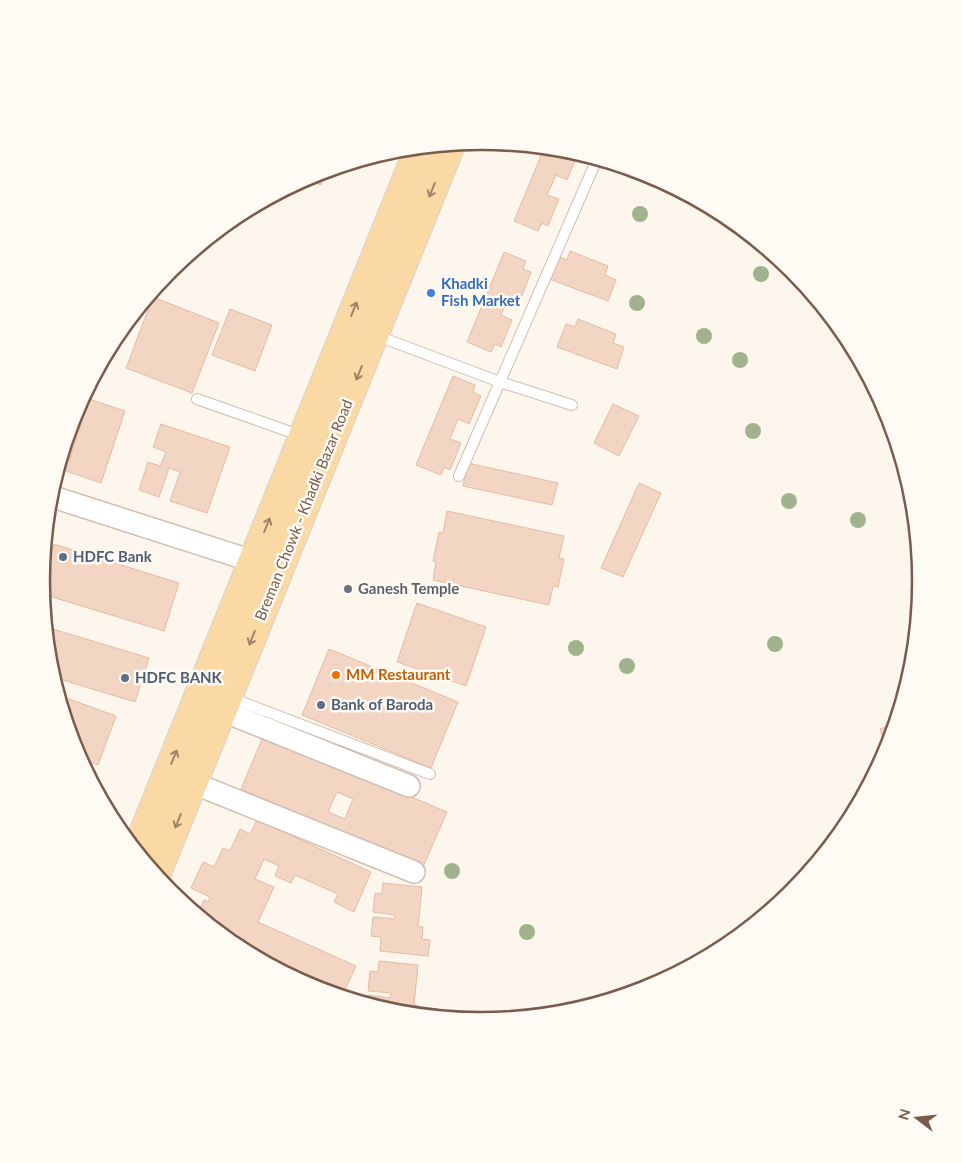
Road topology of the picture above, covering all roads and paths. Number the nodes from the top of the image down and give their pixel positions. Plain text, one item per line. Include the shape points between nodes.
1 (447, 152) edge
2 (416, 156) edge
3 (595, 165) edge
4 (374, 335) junction
5 (500, 382) junction
6 (197, 399) dead end
7 (572, 404) dead end
8 (303, 436) junction
9 (459, 476) dead end
10 (58, 499) edge
11 (252, 562) junction
12 (280, 569) junction
13 (226, 704) junction
14 (430, 774) dead end
15 (194, 783) junction
16 (409, 786) dead end
17 (139, 844) edge
18 (159, 868) edge
19 (414, 872) dead end

1 -> 4 main road, Breman Chowk - Khadki Bazar Road
8 -> 2 main road, Breman Chowk - Khadki Bazar Road
3 - 5 lane
4 - 5 lane
4 -> 12 main road, Breman Chowk - Khadki Bazar Road
5 - 7 lane
5 - 9 lane
6 - 8 lane
11 -> 8 main road, Breman Chowk - Khadki Bazar Road
10 - 11 street
11 - 12 street
17 -> 11 main road, Breman Chowk - Khadki Bazar Road
12 -> 13 main road, Breman Chowk - Khadki Bazar Road
13 - 14 lane
13 - 15 main road, Breman Chowk - Khadki Bazar Road
13 - 16 street
15 -> 18 main road, Breman Chowk - Khadki Bazar Road
15 - 19 street

